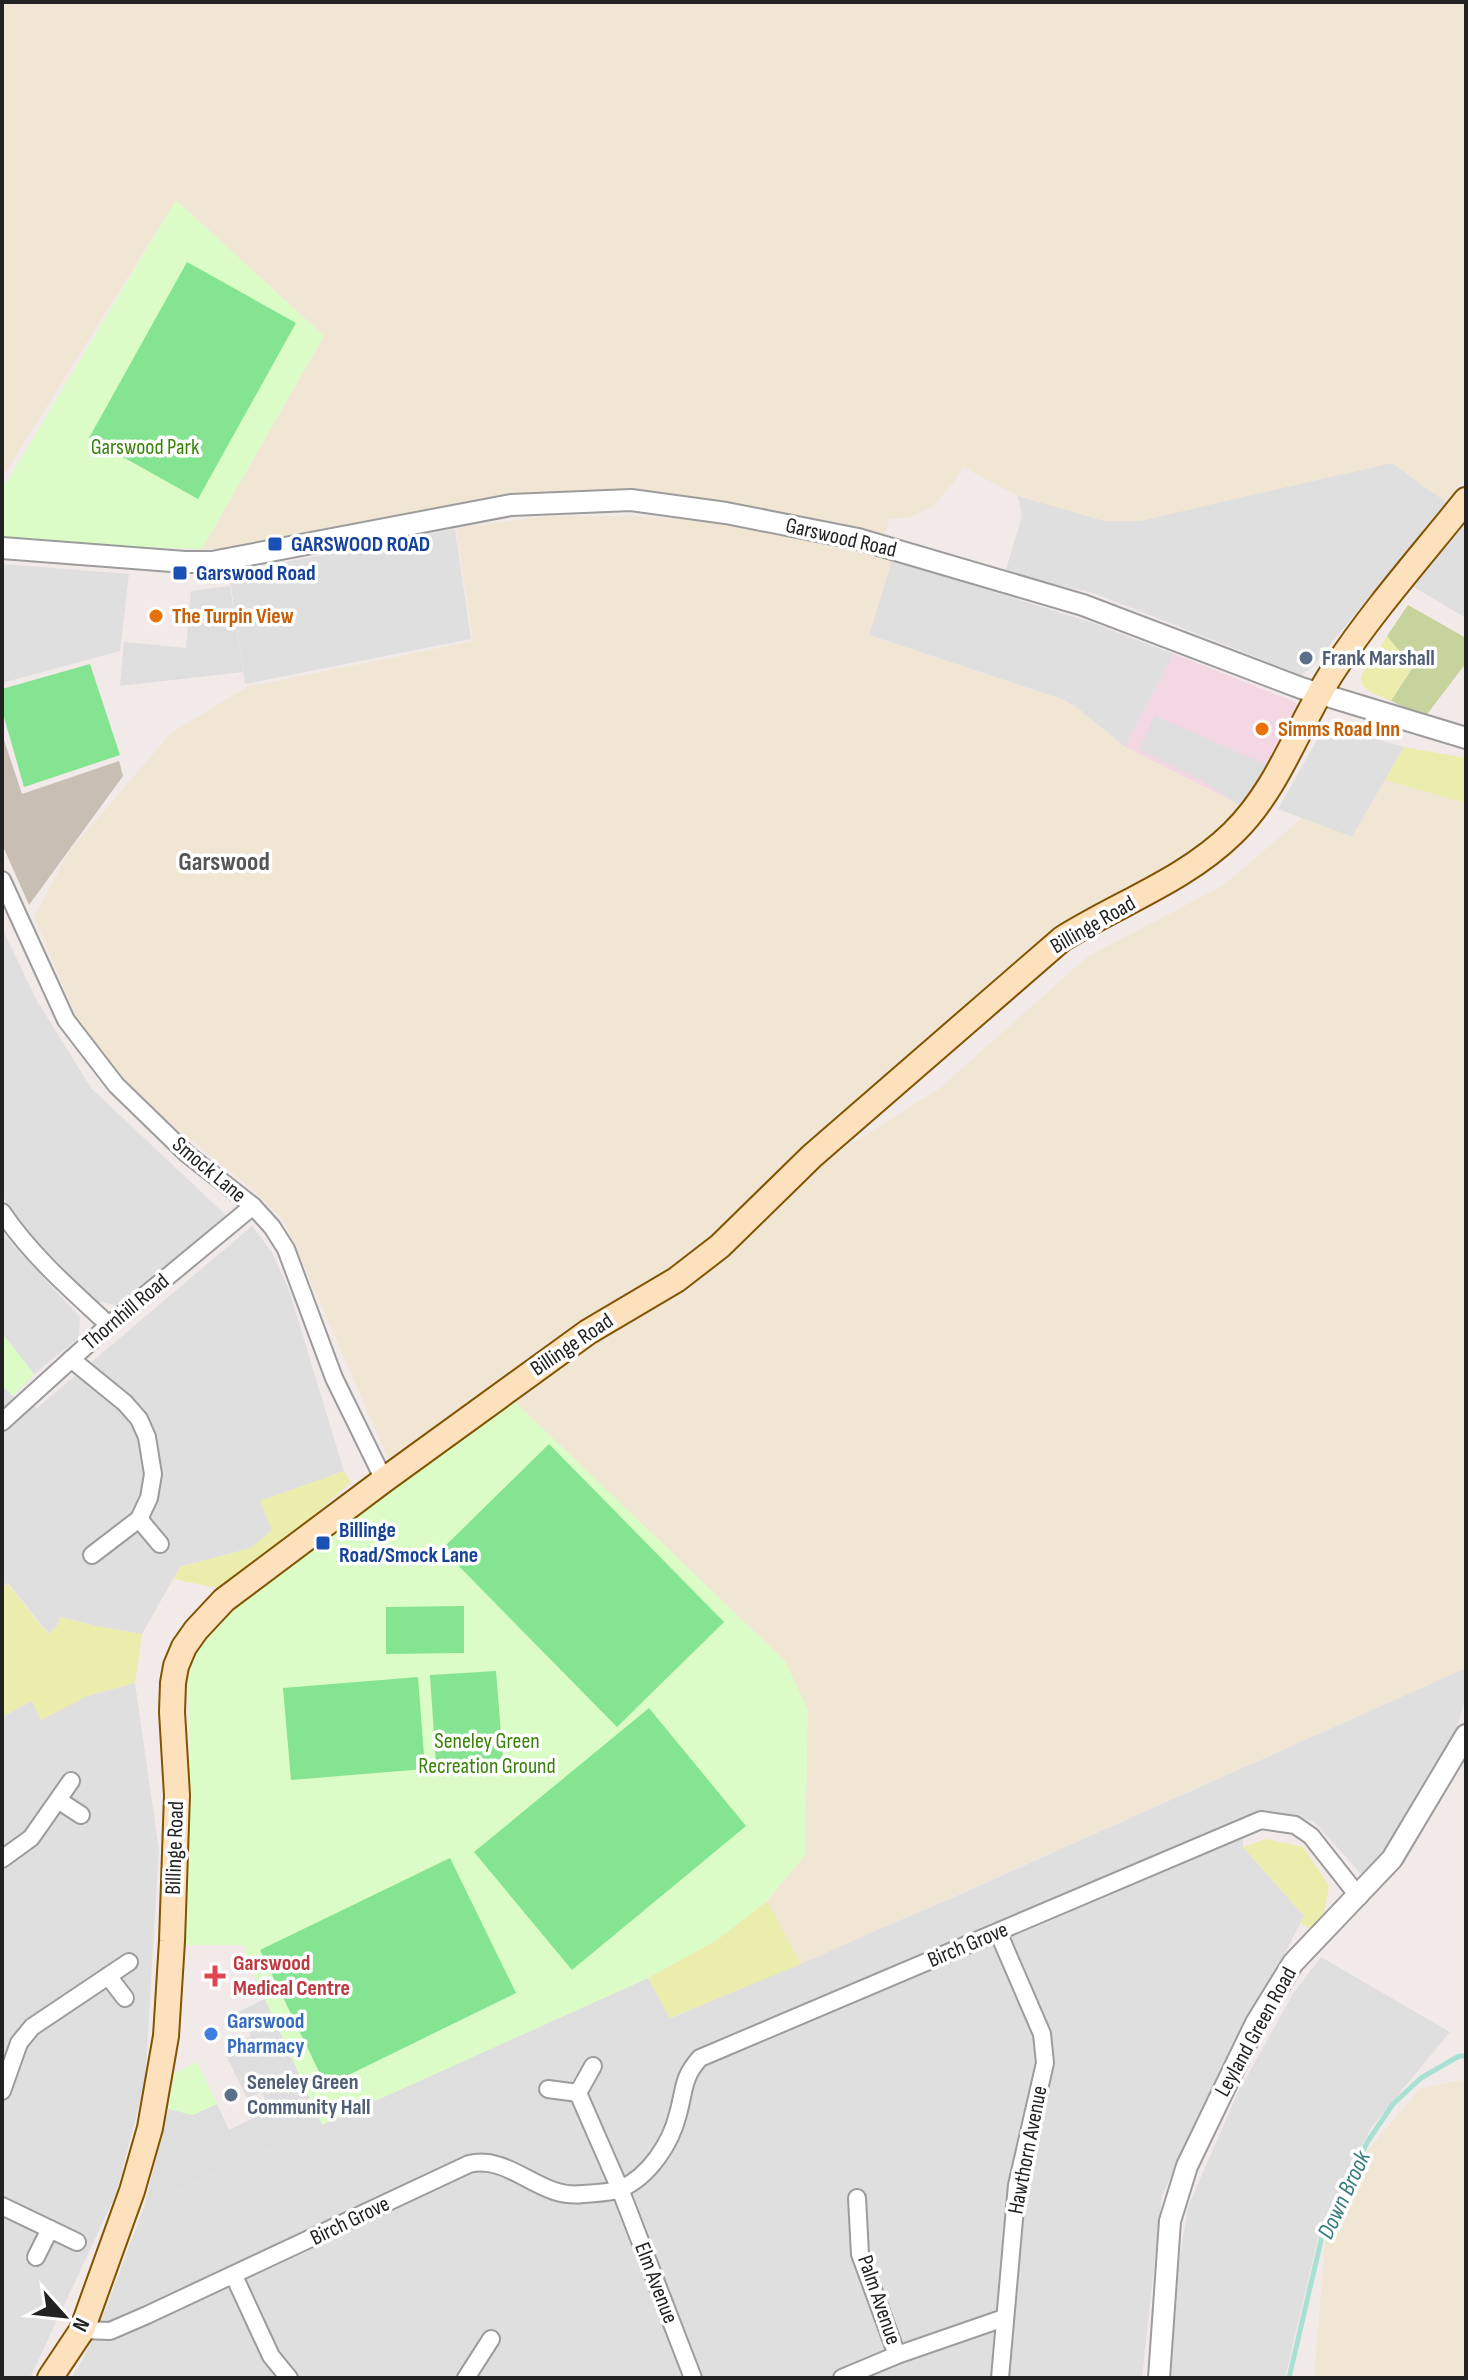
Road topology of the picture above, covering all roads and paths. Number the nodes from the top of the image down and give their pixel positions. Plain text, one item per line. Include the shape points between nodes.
1 (1466, 500) edge
2 (2, 548) edge
3 (1319, 693) junction
4 (1466, 738) edge
5 (2, 880) edge
6 (253, 1206) junction
7 (2, 1212) edge
8 (109, 1325) junction
9 (71, 1359) junction
10 (2, 1422) edge
11 (384, 1480) junction
12 (139, 1519) junction
13 (160, 1544) dead end
14 (92, 1555) dead end
15 (1466, 1735) edge
16 (71, 1781) dead end
17 (58, 1800) junction
18 (81, 1815) dead end
19 (2, 1859) edge
20 (1359, 1897) junction
21 (998, 1932) junction
22 (129, 1962) dead end
23 (108, 1976) junction
24 (125, 1998) dead end
25 (593, 2066) dead end
26 (548, 2089) dead end
27 (2, 2091) edge
28 (578, 2093) junction
29 (620, 2189) junction
30 (857, 2198) dead end
31 (2, 2206) edge
32 (50, 2229) junction
33 (77, 2242) dead end
34 (36, 2257) dead end
35 (234, 2276) junction
36 (1004, 2318) junction
37 (82, 2330) junction
38 (491, 2339) dead end
39 (897, 2355) junction
40 (50, 2378) edge
41 (289, 2378) edge
42 (466, 2378) edge
43 (693, 2378) edge
44 (842, 2378) edge
45 (1000, 2378) edge
46 (1159, 2378) edge

1 - 3 main road, Billinge Road
2 - 3 street, Garswood Road via 212,562 511,505 631,500 858,539 1083,605
3 - 4 street, Garswood Road
3 - 11 main road, Billinge Road via 1267,793 1205,858 1062,939 812,1156 720,1246 676,1280 588,1332
5 - 6 street, Smock Lane via 66,1020 116,1085 187,1154
6 - 8 street, Thornhill Road
6 - 11 street, Smock Lane via 286,1249 334,1378
7 - 8 street via 57,1277
8 - 9 street, Thornhill Road
9 - 10 street, Thornhill Road
9 - 12 street via 125,1403 147,1437 153,1474
11 - 37 main road, Billinge Road via 224,1600 196,1630 176,1666 172,1712 177,1795 166,2036 143,2153
12 - 13 street
12 - 14 street
15 - 20 street, Leyland Green Road via 1392,1859
16 - 17 street
17 - 18 street
17 - 19 street via 31,1838
20 - 21 street, Birch Grove via 1311,1836 1295,1825 1261,1820
20 - 46 street, Leyland Green Road via 1293,1963 1256,2023 1187,2166 1170,2221
21 - 29 street, Birch Grove via 700,2058 683,2085 668,2141 641,2175
21 - 36 street, Hawthorn Avenue via 1045,2047 1017,2185
22 - 23 street
23 - 24 street
23 - 27 street via 32,2027 19,2043
25 - 28 street
26 - 28 street
28 - 29 street
29 - 35 street, Birch Grove via 562,2194 497,2162 482,2161
29 - 43 street, Elm Avenue
30 - 39 street, Palm Avenue via 860,2254
31 - 32 street
32 - 33 street
32 - 34 street
35 - 37 street, Birch Grove via 110,2331
35 - 41 street via 271,2356
36 - 39 street
36 - 45 street, Hawthorn Avenue
37 - 40 main road, Billinge Road
38 - 42 street
39 - 44 street

